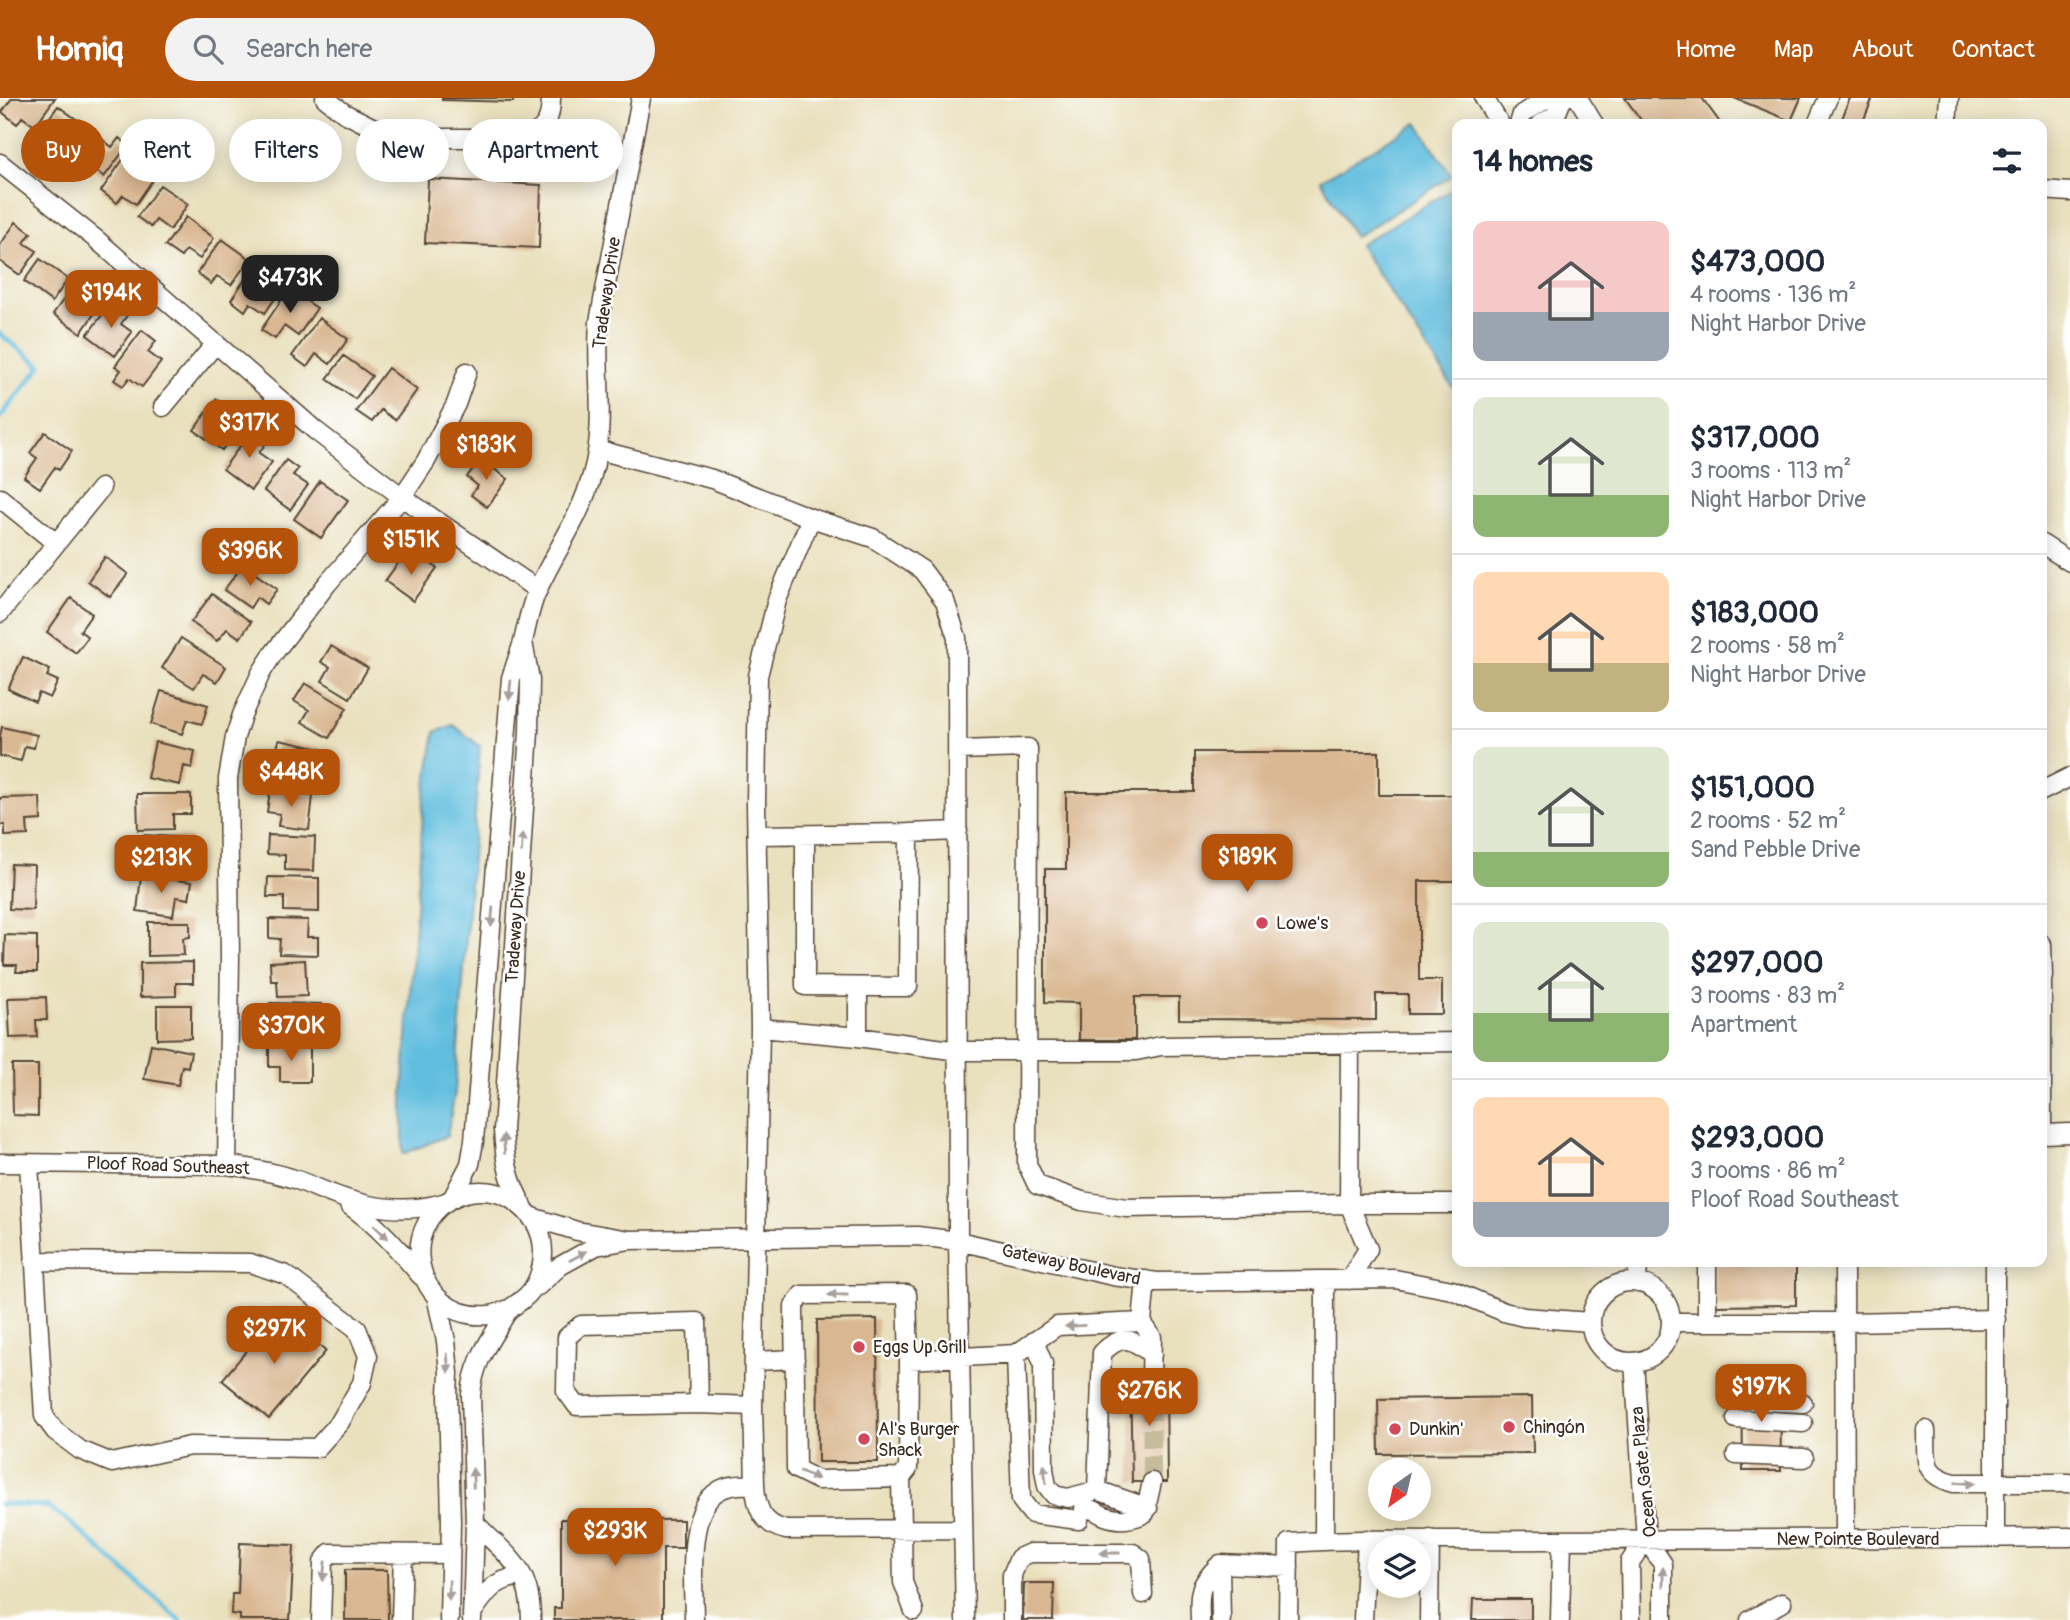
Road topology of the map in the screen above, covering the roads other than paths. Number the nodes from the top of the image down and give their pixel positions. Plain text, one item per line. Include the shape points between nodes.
1 (325, 98) edge
2 (551, 98) edge
3 (641, 98) edge
4 (1484, 98) edge
5 (1828, 98) edge
6 (1949, 98) edge
7 (1568, 99) edge
8 (1497, 119) edge
9 (1520, 119) edge
10 (1549, 119) edge
11 (1589, 119) edge
12 (1818, 119) edge
13 (1947, 119) edge
14 (0, 163) edge
15 (2047, 190) edge
16 (2070, 192) edge
17 (216, 343) junction
18 (467, 372) dead end
19 (163, 407) dead end
20 (598, 450) junction
21 (101, 488) dead end
22 (402, 496) junction
23 (0, 498) edge
24 (811, 518) junction
25 (56, 543) junction
26 (2047, 547) edge
27 (2070, 562) edge
28 (538, 590) junction
29 (0, 613) edge
30 (523, 642) junction
31 (958, 750) junction
32 (2070, 777) edge
33 (2047, 788) edge
34 (958, 831) junction
35 (909, 833) junction
36 (757, 835) junction
37 (805, 835) junction
38 (858, 987) junction
39 (760, 1028) junction
40 (858, 1037) junction
41 (1452, 1042) edge
42 (1350, 1043) junction
43 (1026, 1050) junction
44 (958, 1051) junction
45 (2047, 1133) edge
46 (2070, 1133) edge
47 (0, 1163) edge
48 (29, 1164) junction
49 (227, 1165) junction
50 (331, 1194) junction
51 (448, 1200) junction
52 (1349, 1204) junction
53 (1452, 1204) edge
54 (528, 1212) junction
55 (756, 1238) junction
56 (630, 1240) junction
57 (958, 1241) junction
58 (34, 1261) junction
59 (1637, 1267) edge
60 (1707, 1267) edge
61 (1844, 1267) edge
62 (1995, 1267) edge
63 (424, 1279) junction
64 (1146, 1280) junction
65 (1325, 1280) junction
66 (1349, 1280) junction
67 (1637, 1283) junction
68 (436, 1296) junction
69 (525, 1298) junction
70 (509, 1309) junction
71 (1996, 1319) junction
72 (1142, 1322) junction
73 (1590, 1322) junction
74 (1672, 1322) junction
75 (1707, 1322) junction
76 (1845, 1322) junction
77 (1034, 1341) junction
78 (1016, 1354) junction
79 (1152, 1355) junction
80 (960, 1358) junction
81 (795, 1359) junction
82 (909, 1360) junction
83 (755, 1361) junction
84 (1634, 1362) junction
85 (1151, 1375) tunnel mouth
86 (1735, 1400) dead end
87 (1803, 1403) dead end
88 (699, 1404) junction
89 (753, 1406) junction
90 (1735, 1419) dead end
91 (1803, 1423) dead end
92 (1926, 1430) dead end
93 (1736, 1455) dead end
94 (1804, 1458) dead end
95 (901, 1478) junction
96 (1152, 1482) tunnel mouth
97 (2070, 1483) edge
98 (755, 1484) junction
99 (1996, 1484) junction
100 (1097, 1490) junction
101 (1147, 1508) junction
102 (475, 1523) junction
103 (903, 1529) junction
104 (963, 1529) junction
105 (2070, 1537) edge
106 (1995, 1538) junction
107 (1367, 1539) joint
108 (1431, 1539) edge
109 (1646, 1539) junction
110 (1846, 1539) junction
111 (1324, 1540) junction
112 (1562, 1540) junction
113 (403, 1554) junction
114 (450, 1554) junction
115 (1220, 1564) junction
116 (1289, 1567) junction
117 (522, 1576) junction
118 (1143, 1594) dead end
119 (1429, 1598) edge
120 (1782, 1604) dead end
121 (914, 1611) dead end
122 (472, 1617) edge
123 (321, 1620) edge
124 (401, 1620) edge
125 (449, 1620) edge
126 (531, 1620) edge
127 (694, 1620) edge
128 (965, 1620) edge
129 (1012, 1620) edge
130 (1200, 1620) edge
131 (1221, 1620) edge
132 (1289, 1620) edge
133 (1363, 1620) edge
134 (1429, 1620) edge
135 (1560, 1620) edge
136 (1631, 1620) edge
137 (1663, 1620) edge
138 (1750, 1620) edge

1 - 2 street via 364,125 408,138 526,138 547,122
3 - 20 street, Tradeway Drive via 599,322
4 - 8 street
5 - 12 street
6 - 13 street
7 - 9 street via 1546,99
7 - 10 street
7 - 11 street
14 - 17 street
15 - 16 street
17 - 19 street
17 - 22 street via 316,430
18 - 22 street via 437,443
20 - 24 street via 712,479
20 - 28 street, Tradeway Drive via 575,523
21 - 25 street
22 - 28 street
22 - 49 street via 273,654 235,737 228,779
23 - 25 street
24 - 31 street via 873,538 922,570 945,601 957,638
24 - 36 street via 777,600 758,676
25 - 29 street
26 - 27 street
28 - 30 street, Tradeway Drive
30 -> 51 street, Tradeway Drive via 511,678 474,1141 470,1164
54 -> 30 street, Tradeway Drive via 513,1188 505,1162 503,1130 529,731 530,680
31 - 34 street
31 - 43 street via 1028,748
32 - 33 street
34 - 35 street
34 - 44 street
35 - 37 street
35 - 38 street via 908,987
36 - 37 street
36 - 39 street
37 - 38 street via 805,986
38 - 40 street
39 - 40 street
39 - 55 street
40 - 44 street
41 - 42 street
42 - 43 street
42 - 52 street
43 - 44 street
43 - 52 street via 1027,1164 1037,1185 1082,1201 1126,1208
44 - 57 street
45 - 46 street
47 - 48 street, Ploof Road Southeast
48 - 49 street, Ploof Road Southeast
48 - 58 street
49 - 50 street, Ploof Road Southeast via 293,1178
50 - 51 street, Ploof Road Southeast via 369,1206 407,1209
50 -> 63 street, Ploof Road Southeast via 364,1215
51 - 54 street via 471,1191 490,1191
51 - 63 street via 429,1218 420,1237 418,1258
52 - 53 street
52 - 66 street via 1368,1249
54 - 56 street via 577,1231
54 - 69 street via 543,1250 536,1284
55 - 56 street, Gateway Boulevard
55 - 57 street, Gateway Boulevard via 899,1235
55 - 83 street
69 -> 56 street via 560,1266 596,1245
57 - 64 street, Gateway Boulevard
57 - 80 street
58 - 58 street via 44,1416 80,1450 112,1463 190,1446 317,1448 340,1422 362,1383 368,1356 357,1329 286,1275 250,1263
59 - 67 street
60 - 75 street
61 - 76 street
62 - 71 street
63 - 68 street
64 - 65 street, Gateway Boulevard
64 - 72 street
65 - 66 street, Gateway Boulevard
65 - 111 street
66 - 73 street, Gateway Boulevard via 1415,1282 1452,1290 1524,1317
67 - 73 street via 1626,1282 1605,1292 1597,1300
67 - 74 street via 1663,1300
68 - 70 street via 470,1315
68 -> 114 street via 449,1373
69 - 70 street
102 -> 70 street via 472,1378
71 - 76 street
71 - 99 street
72 -> 77 street via 1057,1326
72 - 79 street via 1152,1337
73 - 84 street via 1599,1347 1609,1356
74 - 75 street
74 - 84 street via 1657,1353
75 - 76 street
76 - 110 street
77 - 78 street
100 -> 77 street via 1068,1498 1054,1495 1047,1486 1043,1363
78 - 80 street
78 - 101 street via 1021,1500 1032,1514 1056,1516 1095,1509 1105,1516 1135,1519
79 - 85 street
79 - 100 street via 1128,1339 1113,1342 1102,1353
80 - 82 street
80 - 104 street
82 -> 81 street via 907,1294 802,1295 794,1306
81 - 83 street
81 -> 95 street via 796,1469 818,1480
82 - 95 street via 908,1469
83 - 89 street
84 - 109 street, Ocean Gate Plaza
86 - 87 street
88 - 88 street via 578,1406 566,1391 566,1337 581,1325 697,1322
88 - 89 street
89 - 98 street
90 - 91 street
92 -> 99 street via 1927,1466 1938,1479
93 - 94 street
95 - 103 street
96 - 101 street
97 - 99 street
98 - 103 street via 760,1513 777,1528
98 - 127 street via 717,1491 703,1509 695,1535
99 - 106 street
100 - 101 street
102 - 117 street via 506,1552
102 - 122 street
103 - 104 street
103 - 121 street via 903,1582
104 - 128 street
105 - 106 street, New Pointe Boulevard
106 - 110 street, New Pointe Boulevard
107 - 111 street, New Pointe Boulevard
107 - 133 street
108 - 112 street, New Pointe Boulevard
109 - 110 street, New Pointe Boulevard
109 - 112 street, New Pointe Boulevard
109 - 136 street via 1630,1562
137 -> 109 street, Ocean Gate Plaza via 1663,1564
111 - 116 street, New Pointe Boulevard via 1289,1543
112 - 135 street
113 - 114 street
113 -> 123 street via 330,1553 323,1562
113 - 124 street
114 -> 125 street
115 - 116 street
115 - 130 street via 1199,1592
115 - 131 street
116 - 132 street
117 - 122 street via 491,1587
117 - 126 street via 530,1596
118 -> 129 street via 1141,1559 1133,1553 1030,1553 1019,1558 1012,1575
119 - 134 street
120 - 138 street

